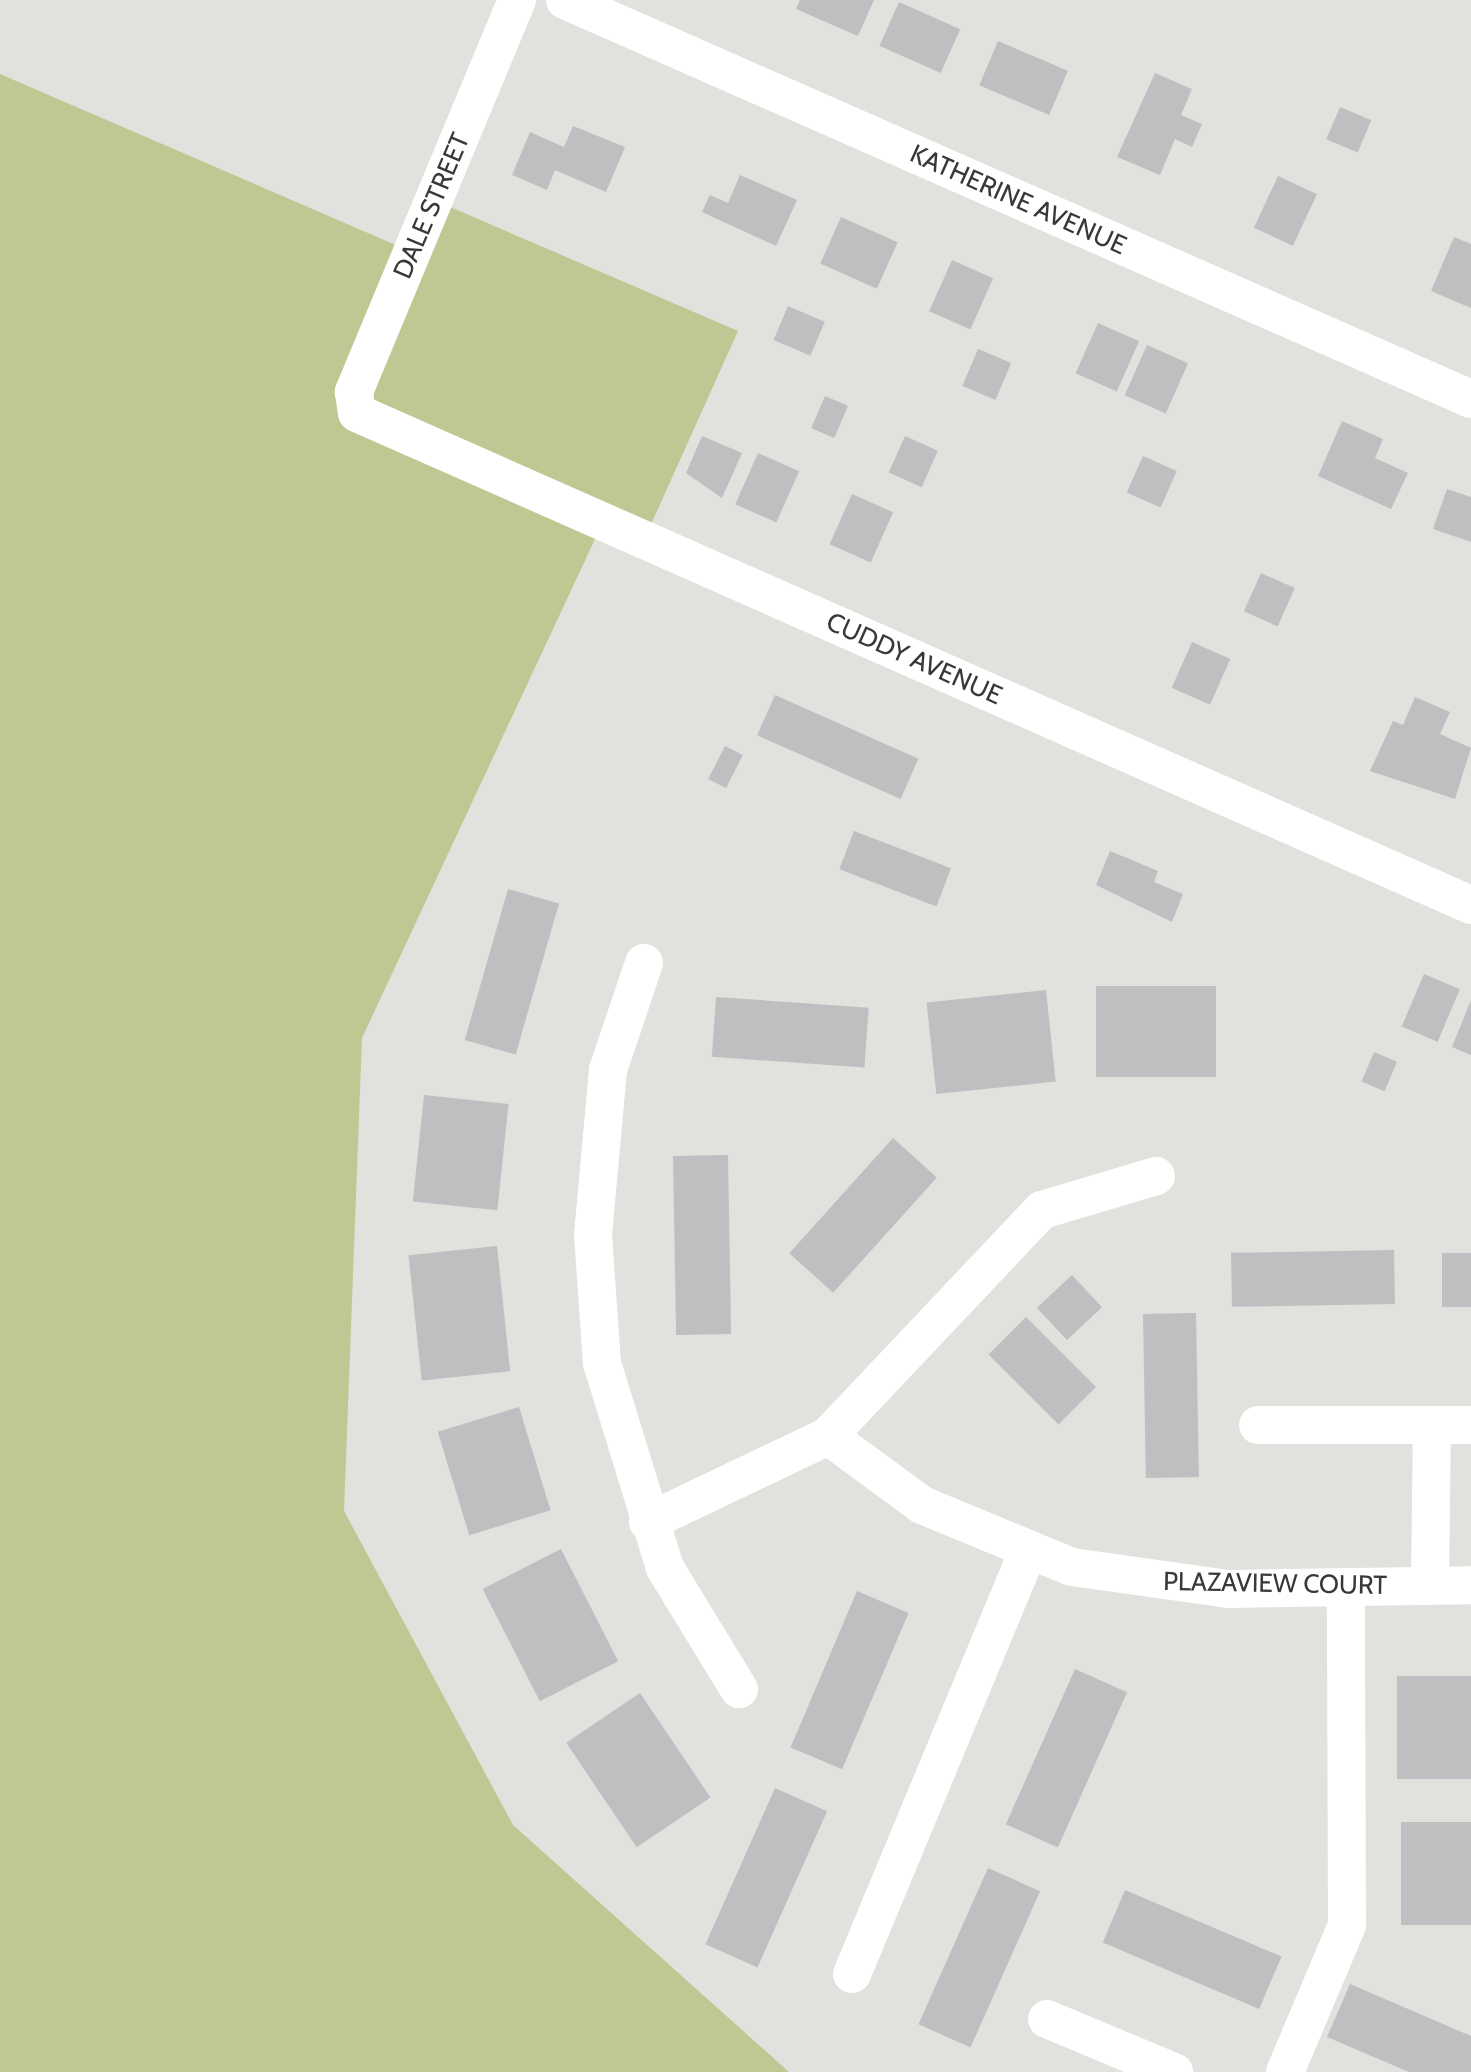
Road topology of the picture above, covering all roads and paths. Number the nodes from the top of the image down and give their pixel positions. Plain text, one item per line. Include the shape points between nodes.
1 (517, 0) edge
2 (565, 0) edge
3 (1471, 399) edge
4 (357, 413) joint
5 (1471, 905) edge
6 (644, 963) dead end
7 (1156, 1176) dead end
8 (1258, 1425) dead end
9 (1432, 1425) junction
10 (1471, 1425) edge
11 (828, 1436) junction
12 (648, 1522) junction
13 (1028, 1552) junction
14 (1430, 1585) junction
15 (1471, 1585) edge
16 (1346, 1587) junction
17 (739, 1689) dead end
18 (852, 1974) dead end
19 (1047, 2019) dead end
20 (1174, 2072) edge
21 (1285, 2072) edge

1 - 4 street, DALE STREET via 354,392
2 - 3 street, KATHERINE AVENUE
4 - 5 street, CUDDY AVENUE
6 - 12 street via 608,1070 593,1235 602,1363
7 - 11 street via 1042,1210
8 - 9 street
9 - 10 street
9 - 14 street
11 - 12 street
11 - 13 street, PLAZAVIEW COURT via 922,1505
12 - 17 street via 665,1568
13 - 16 street, PLAZAVIEW COURT via 1162,1585
13 - 18 street
14 - 15 street, PLAZAVIEW COURT
14 - 16 street, PLAZAVIEW COURT
16 - 21 street via 1347,1925
19 - 20 street

